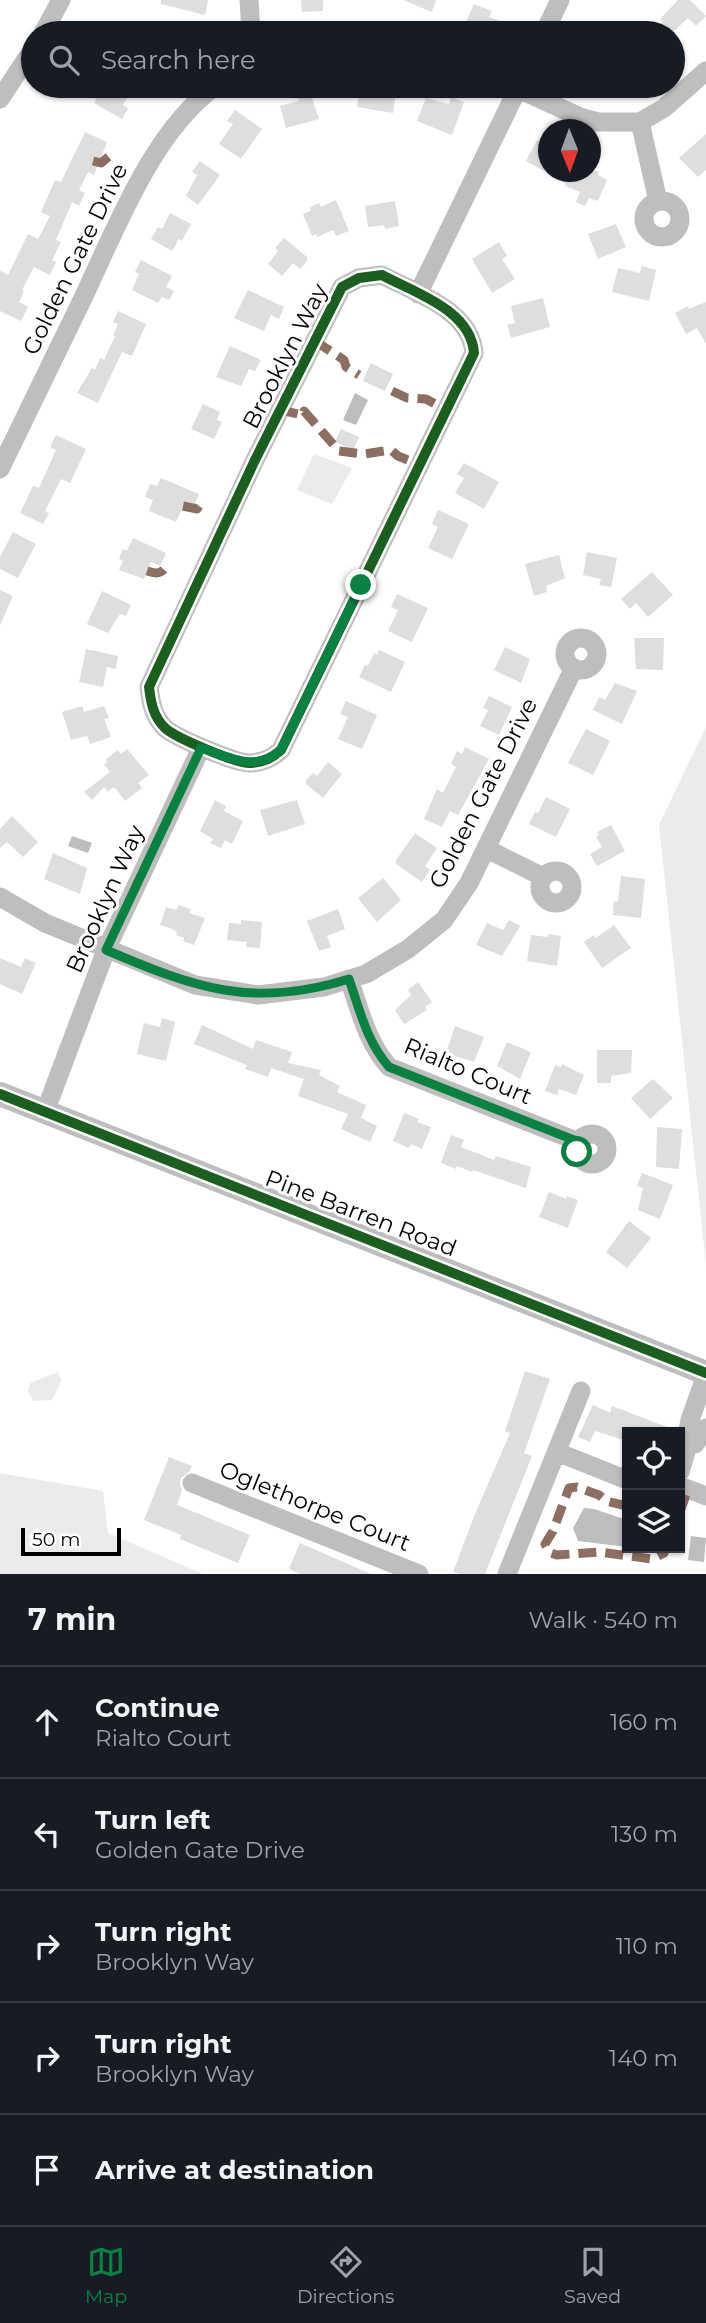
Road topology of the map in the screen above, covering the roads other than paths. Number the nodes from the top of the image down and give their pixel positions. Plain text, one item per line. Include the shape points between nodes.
1 (61, 0) edge
2 (249, 0) edge
3 (560, 0) edge
4 (50, 21) edge
5 (250, 21) edge
6 (550, 21) edge
7 (21, 68) edge
8 (706, 71) edge
9 (685, 90) edge
10 (200, 98) edge
11 (511, 98) edge
12 (539, 98) edge
13 (675, 98) edge
14 (0, 100) edge
15 (640, 122) junction
16 (659, 201) dead end
17 (418, 295) junction
18 (7, 438) edge
19 (0, 469) edge
20 (574, 668) dead end
21 (201, 748) junction
22 (487, 849) junction
23 (543, 877) dead end
24 (0, 897) edge
25 (106, 950) junction
26 (349, 979) junction
27 (0, 1094) edge
28 (45, 1112) junction
29 (579, 1142) dead end
30 (706, 1374) edge
31 (581, 1391) dead end
32 (693, 1441) edge
33 (557, 1452) junction
34 (685, 1460) edge
35 (622, 1478) edge
36 (192, 1483) dead end
37 (685, 1488) edge
38 (706, 1496) edge
39 (419, 1574) edge
40 (507, 1574) edge

1 - 4 street
2 - 5 street
3 - 6 street
7 - 14 street
8 - 9 street
10 - 18 street, Golden Gate Drive via 160,144
11 - 17 street
12 - 15 street via 603,123
13 - 15 street
15 - 16 street
17 - 21 street, Brooklyn Way via 382,275 359,278 342,287 255,460 149,687 151,707 165,728
17 - 21 street, Brooklyn Way via 455,314 474,342 474,353 281,750 269,760 248,764
18 - 19 street, Golden Gate Drive
20 - 22 street, Golden Gate Drive
21 - 25 street, Brooklyn Way
22 - 23 street
22 - 26 street, Golden Gate Drive via 444,920 408,949
24 - 25 street, Golden Gate Drive
25 - 26 street, Golden Gate Drive via 195,985 236,993 287,993
25 - 28 street, Brooklyn Way
26 - 29 street, Rialto Court via 369,1037 389,1067
27 - 28 main road, Pine Barren Road
28 - 30 main road, Pine Barren Road
30 - 32 street via 690,1420
31 - 33 street
32 - 34 street
33 - 35 street
33 - 40 street
36 - 39 street, Oglethorpe Court
37 - 38 street

